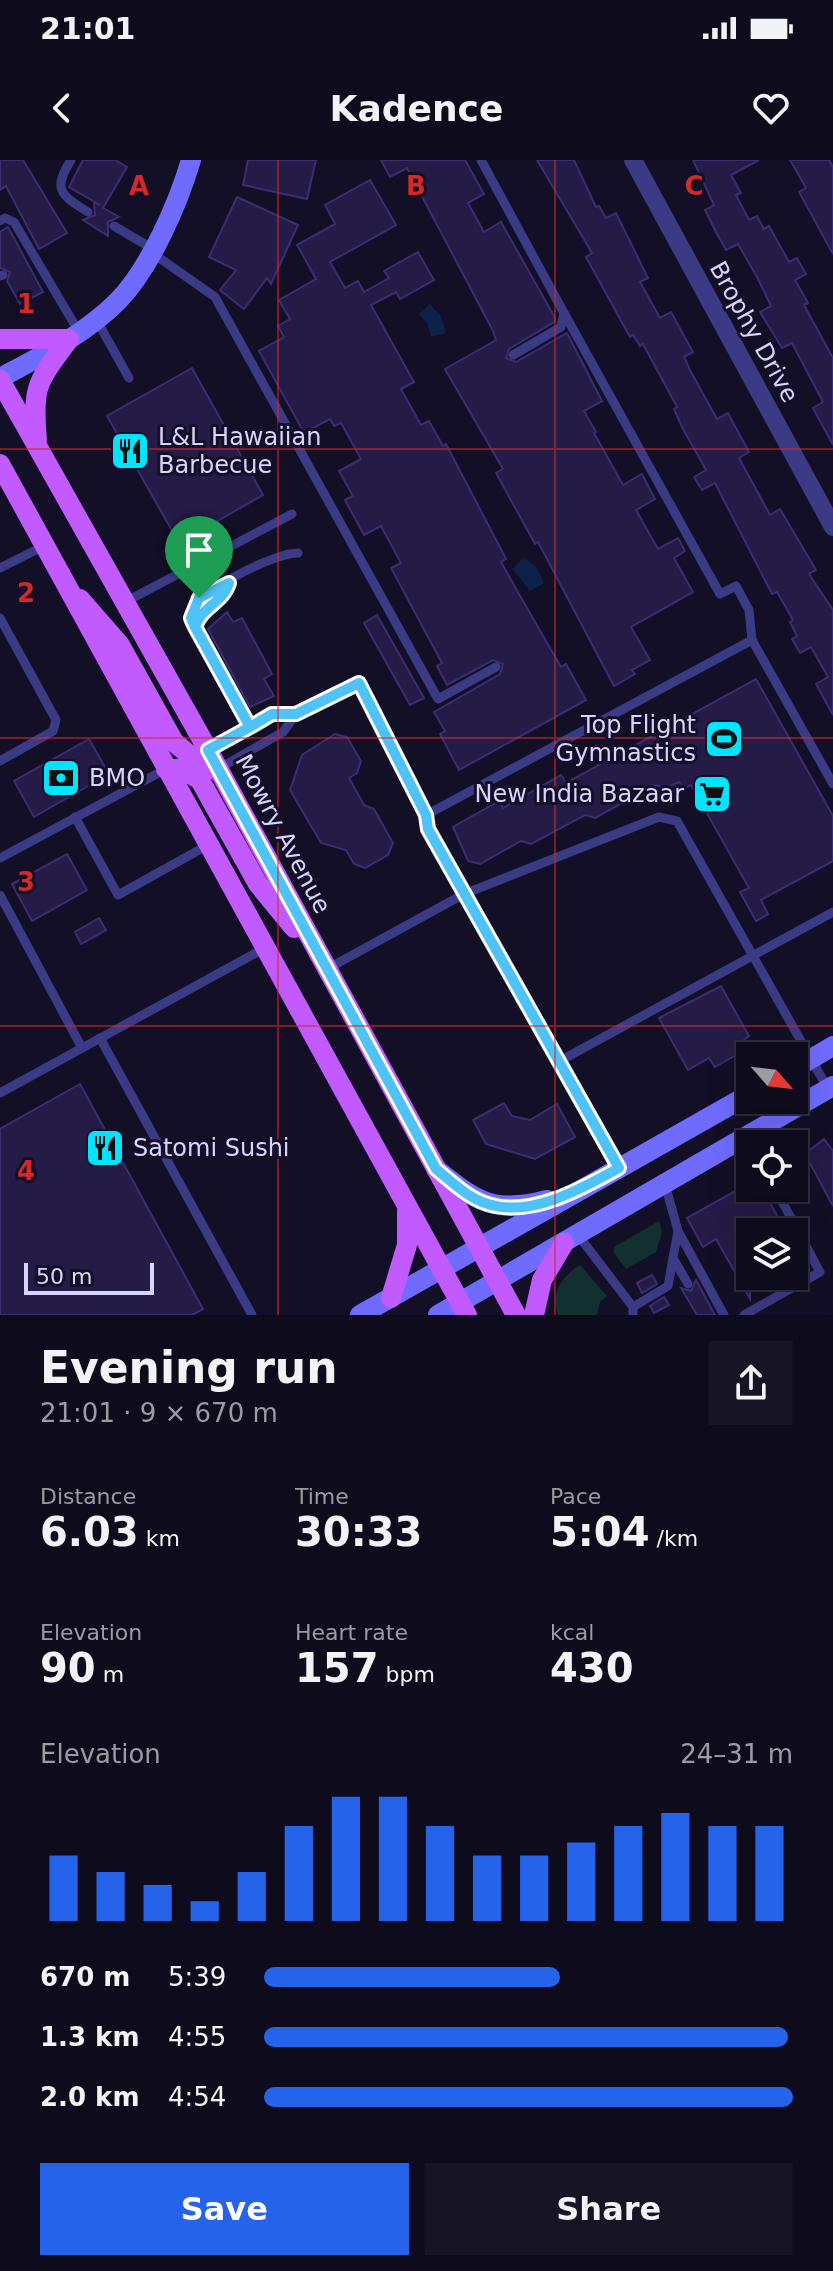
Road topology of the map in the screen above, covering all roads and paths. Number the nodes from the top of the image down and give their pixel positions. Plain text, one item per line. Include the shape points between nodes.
1 (71, 160) edge
2 (191, 160) edge
3 (481, 160) edge
4 (633, 160) edge
5 (88, 212) dead end
6 (0, 221) edge
7 (114, 226) dead end
8 (152, 250) junction
9 (564, 313) junction
10 (96, 319) junction
11 (74, 336) junction
12 (0, 339) edge
13 (513, 355) dead end
14 (129, 378) dead end
15 (0, 379) edge
16 (37, 447) junction
17 (0, 464) edge
18 (6, 484) edge
19 (292, 514) dead end
20 (833, 527) edge
21 (42, 547) junction
22 (298, 553) dead end
23 (0, 568) edge
24 (58, 575) junction
25 (125, 602) junction
26 (0, 618) edge
27 (752, 640) junction
28 (496, 667) dead end
29 (296, 714) junction
30 (250, 727) junction
31 (213, 759) junction
32 (0, 761) edge
33 (166, 769) junction
34 (833, 784) edge
35 (426, 815) junction
36 (75, 817) junction
37 (208, 845) junction
38 (0, 858) edge
39 (464, 894) junction
40 (0, 895) edge
41 (833, 912) edge
42 (265, 948) junction
43 (753, 956) junction
44 (327, 969) junction
45 (100, 1038) junction
46 (792, 1042) edge
47 (833, 1046) edge
48 (82, 1048) junction
49 (808, 1061) edge
50 (558, 1062) junction
51 (808, 1069) edge
52 (830, 1088) edge
53 (0, 1093) edge
54 (736, 1102) edge
55 (765, 1130) edge
56 (736, 1147) edge
57 (619, 1168) junction
58 (436, 1169) junction
59 (665, 1184) junction
60 (589, 1185) junction
61 (782, 1202) edge
62 (407, 1207) junction
63 (678, 1231) junction
64 (571, 1239) junction
65 (479, 1248) junction
66 (673, 1258) junction
67 (442, 1269) junction
68 (498, 1282) junction
69 (688, 1284) dead end
70 (391, 1298) junction
71 (463, 1309) edge
72 (633, 1311) edge
73 (252, 1315) edge
74 (360, 1315) edge
75 (438, 1315) edge
76 (516, 1315) edge
77 (534, 1315) edge
78 (724, 1315) edge
79 (744, 1315) edge

1 - 5 lane via 61,191
2 - 8 main road via 182,191
3 - 9 lane
4 - 20 street, Brophy Drive
6 - 11 lane via 14,222
7 - 8 lane
8 - 10 main road via 119,300
8 - 28 lane via 215,297 438,699
9 - 13 lane via 561,327
9 - 27 lane via 720,594 736,586 749,610
10 - 11 main road
10 - 14 lane
11 - 12 main road
11 - 15 main road
11 - 16 main road via 37,383
15 - 16 main road, Mowry Avenue
16 - 25 main road, Mowry Avenue
17 - 18 main road
18 - 21 main road
19 - 25 lane
21 - 23 lane
21 - 24 main road
22 - 30 lane via 282,553 199,598 191,613
24 - 31 main road via 120,645 174,742 209,771
24 - 33 main road
25 - 31 main road, Mowry Avenue
26 - 32 lane via 56,720 53,731
27 - 34 lane
27 - 35 lane
29 - 30 lane via 272,714
29 - 31 lane via 283,732
29 - 35 lane via 359,683
30 - 31 lane
31 - 44 main road, Mowry Avenue
33 - 36 lane
33 - 37 main road
33 - 44 main road via 182,769 200,780 258,884
35 - 39 lane via 428,829
36 - 37 lane via 118,895
36 - 38 lane
37 - 42 main road
39 - 43 lane via 659,817 677,821
39 - 44 lane
39 - 50 lane
40 - 48 lane
41 - 43 lane
42 - 45 lane
42 - 62 main road
43 - 46 lane
43 - 50 lane
44 - 58 main road, Mowry Avenue
45 - 48 lane
45 - 73 lane
47 - 49 main road
48 - 53 lane
50 - 57 lane
51 - 52 lane
52 - 55 main road
54 - 57 main road
56 - 59 main road
57 - 60 main road
58 - 60 main road via 469,1195 502,1207 518,1208
58 - 65 main road, Mowry Avenue
59 - 63 lane
59 - 64 main road
60 - 65 main road
61 - 79 lane via 820,1272
62 - 67 main road
62 - 70 main road via 407,1245
63 - 66 lane
63 - 78 lane
64 - 68 main road
64 - 72 lane
64 - 77 main road via 542,1280
65 - 67 main road
65 - 68 main road, Mowry Avenue
66 - 69 lane
66 - 72 lane via 668,1286
67 - 70 main road
67 - 71 main road
68 - 71 main road
68 - 76 main road, Mowry Avenue
70 - 74 main road
71 - 75 main road

